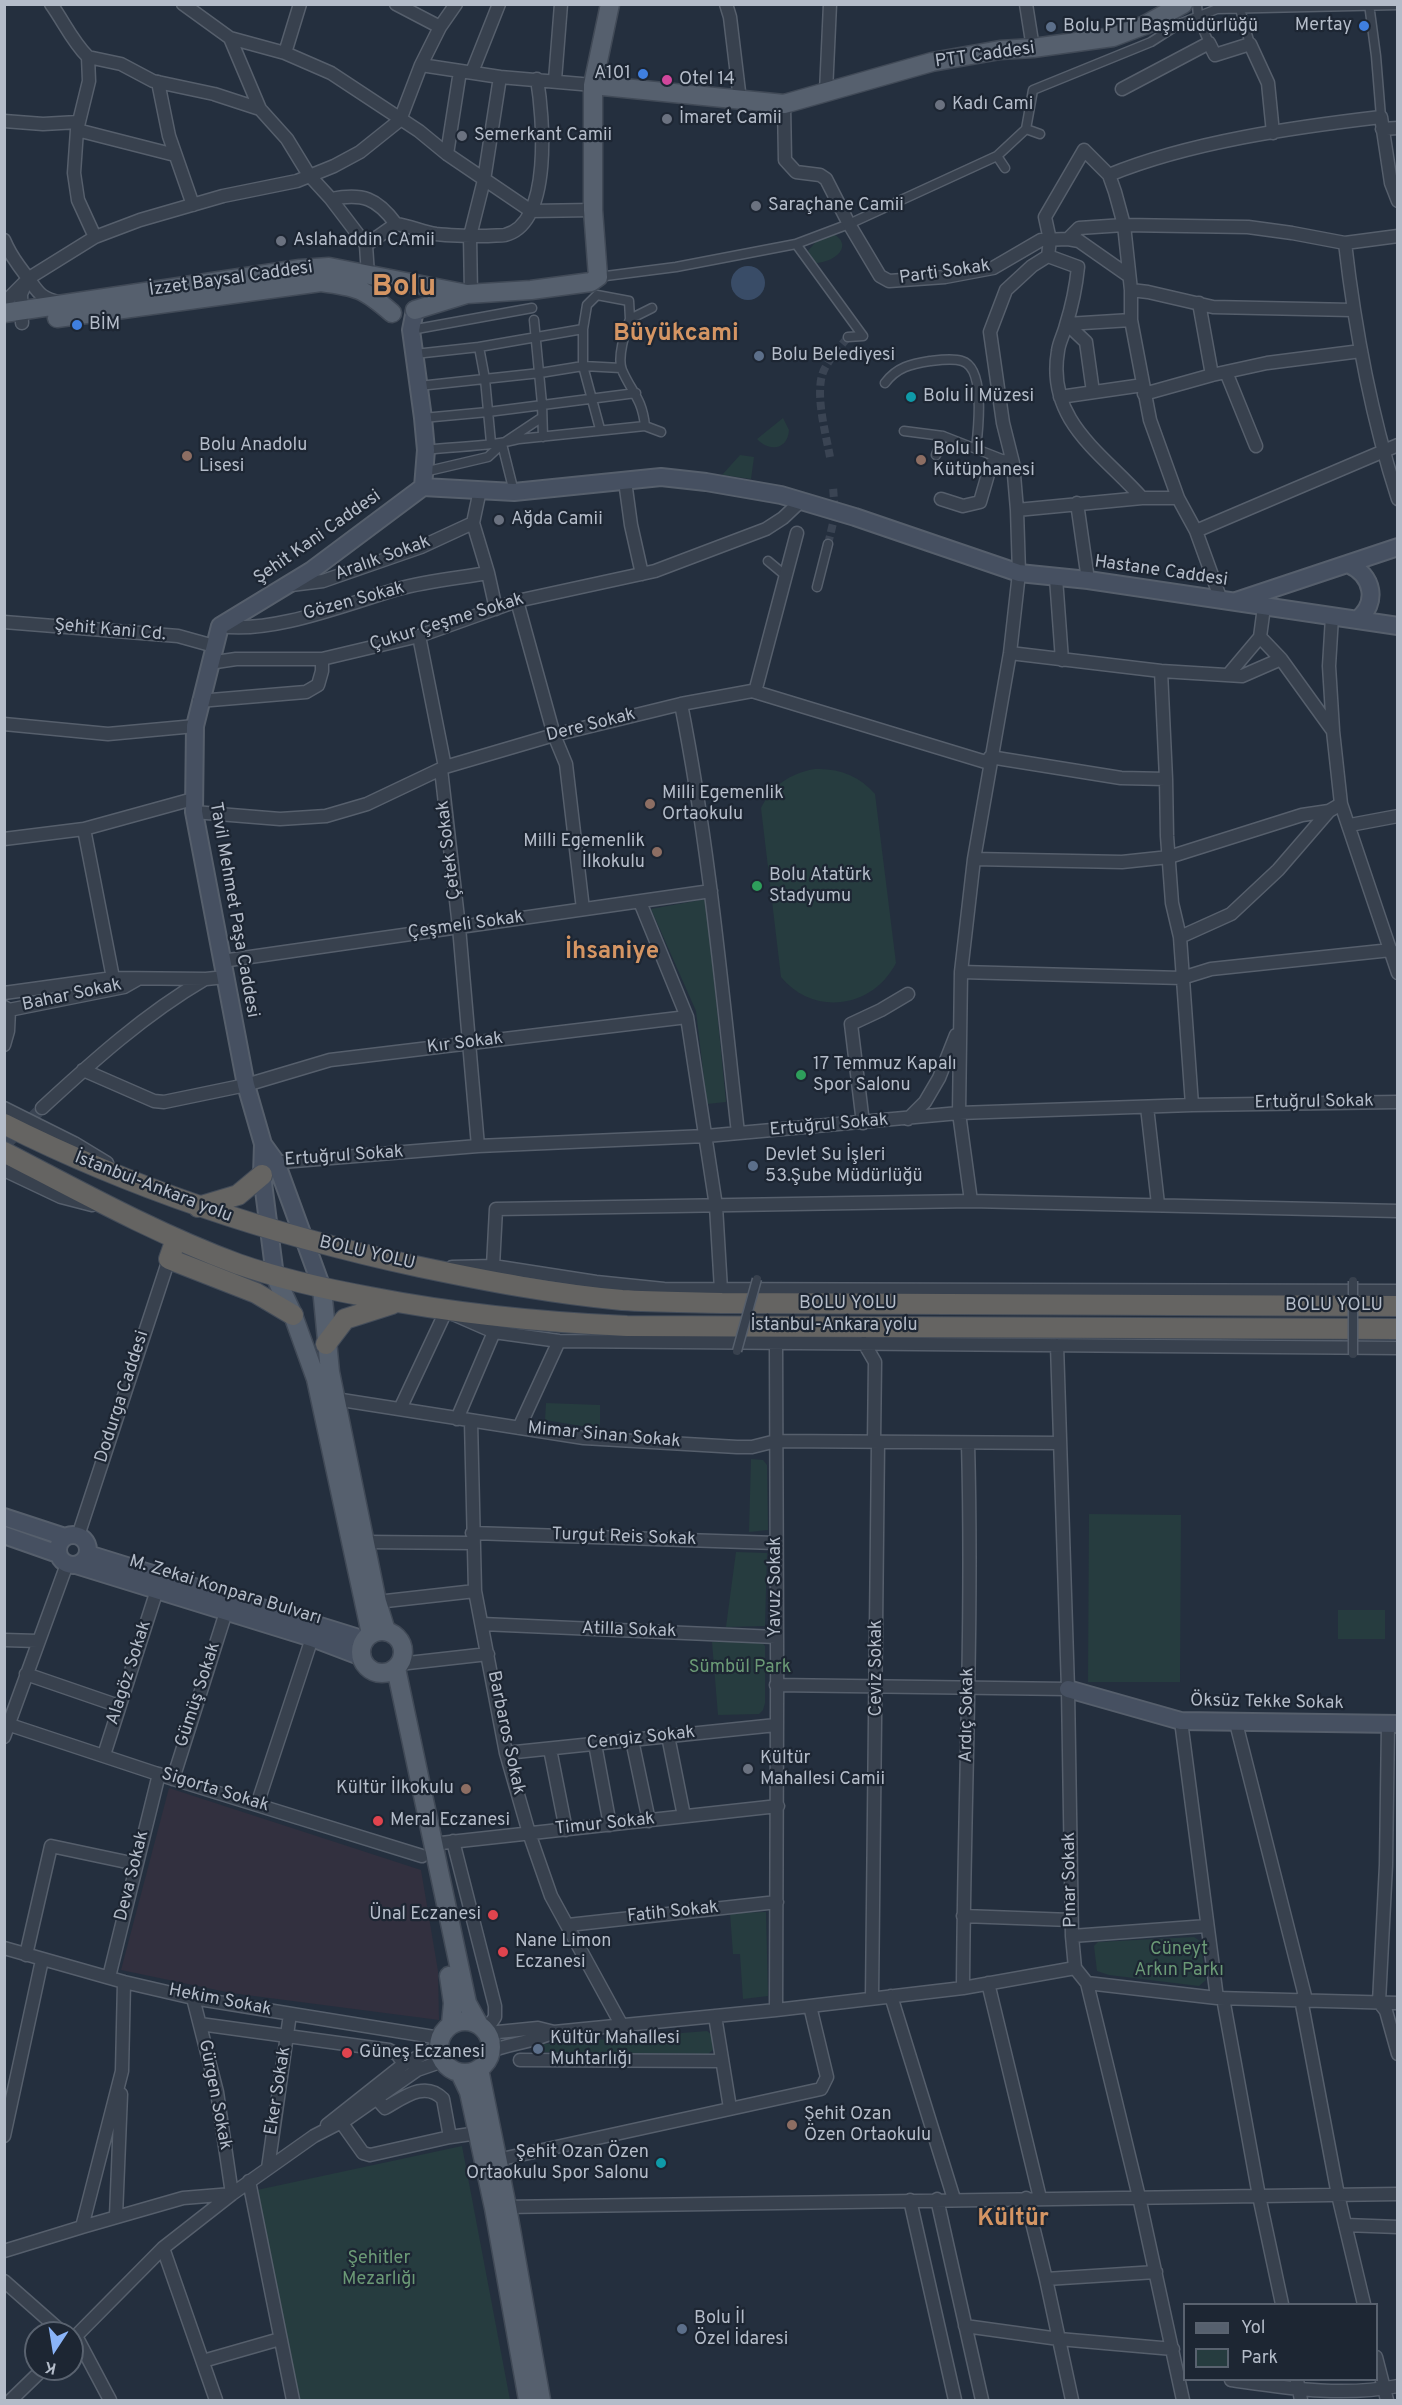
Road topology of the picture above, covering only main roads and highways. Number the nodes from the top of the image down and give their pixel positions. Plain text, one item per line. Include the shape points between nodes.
1 (610, 4) edge
2 (1183, 4) edge
3 (593, 85) junction
4 (405, 281) junction
5 (469, 294) junction
6 (415, 310) junction
7 (392, 313) junction
8 (11, 315) edge
9 (411, 330) junction
10 (424, 479) junction
11 (1398, 547) edge
12 (1348, 564) junction
13 (1277, 588) junction
14 (1228, 601) junction
15 (1264, 607) junction
16 (1357, 620) junction
17 (1398, 626) edge
18 (214, 646) joint
19 (4, 1124) edge
20 (4, 1152) edge
21 (266, 1167) junction
22 (198, 1207) junction
23 (267, 1229) junction
24 (176, 1239) junction
25 (306, 1240) junction
26 (275, 1276) junction
27 (322, 1288) junction
28 (398, 1302) junction
29 (1398, 1306) edge
30 (293, 1315) junction
31 (1398, 1329) edge
32 (326, 1344) junction
33 (4, 1517) edge
34 (4, 1535) edge
35 (71, 1536) junction
36 (72, 1559) junction
37 (371, 1640) junction
38 (393, 1668) junction
39 (1068, 1689) road end
40 (1393, 1724) edge
41 (427, 1850) junction
42 (452, 2024) junction
43 (486, 2034) junction
44 (479, 2069) junction
45 (460, 2073) junction
46 (501, 2207) junction
47 (528, 2400) edge
48 (541, 2400) edge

1 - 3 main road
2 - 3 main road, PTT Caddesi via 1113,37 932,62 784,104
3 - 5 main road, İzzet Baysal Caddesi via 593,210 598,277 591,282
4 - 5 main road, İzzet Baysal Caddesi
4 - 6 main road via 417,290 419,301
4 - 7 main road via 393,283 385,292 385,304
4 - 8 main road, İzzet Baysal Caddesi via 329,267 300,269
5 - 6 main road, İzzet Baysal Caddesi
6 - 7 main road via 406,315
6 - 9 main road
7 - 8 main road, İzzet Baysal Caddesi via 366,291 321,282
7 - 9 main road
9 - 10 main road via 426,450
10 - 14 main road, Hastane Caddesi via 514,492 662,477 706,482 781,495 1019,573
10 - 18 main road, Şehit Kani Caddesi via 290,585 220,626
11 - 12 main road, Hastane Caddesi
12 - 13 main road, Hastane Caddesi
12 - 16 main road via 1362,572 1370,586 1370,603
13 - 14 main road, Hastane Caddesi
13 - 15 main road
14 - 15 main road
15 - 16 main road
16 - 17 main road
18 - 21 main road, Tavil Mehmet Paşa Caddesi via 195,726 193,805 246,1085
19 - 22 highway, İstanbul-Ankara yolu via 64,1154
20 - 24 highway, İstanbul-Ankara yolu
21 - 22 highway via 256,1182 238,1195
21 - 23 main road
21 - 25 main road, Tavil Mehmet Paşa Caddesi
22 - 23 highway, İstanbul-Ankara yolu
23 - 25 highway, İstanbul-Ankara yolu
23 - 26 main road
24 - 26 highway, İstanbul-Ankara yolu
24 - 30 highway via 169,1259 256,1293
25 - 27 main road, Tavil Mehmet Paşa Caddesi
25 - 29 highway, BOLU YOLU via 543,1290 646,1301
26 - 27 highway, İstanbul-Ankara yolu
26 - 30 main road
27 - 28 highway, İstanbul-Ankara yolu
27 - 32 main road
28 - 31 highway, İstanbul-Ankara yolu via 531,1321 627,1326
28 - 32 highway via 345,1319
30 - 37 main road via 316,1379
32 - 37 main road via 377,1602
33 - 35 main road
34 - 36 main road, M. Zekai Konpara Bulvarı
35 - 36 main road via 59,1543
35 - 36 main road via 87,1544
36 - 37 main road, M. Zekai Konpara Bulvarı
36 - 37 main road, M. Zekai Konpara Bulvarı via 312,1638
37 - 38 main road via 370,1668
37 - 38 main road via 393,1633 402,1644 403,1658
38 - 41 main road
39 - 40 main road, Öksüz Tekke Sokak via 1181,1721
41 - 42 main road via 452,1992
41 - 43 main road via 467,2003
42 - 43 main road via 464,2020
42 - 45 main road via 440,2049 453,2070
43 - 44 main road via 485,2064
44 - 45 main road
44 - 46 main road via 497,2160
45 - 46 main road
46 - 47 main road
46 - 48 main road

